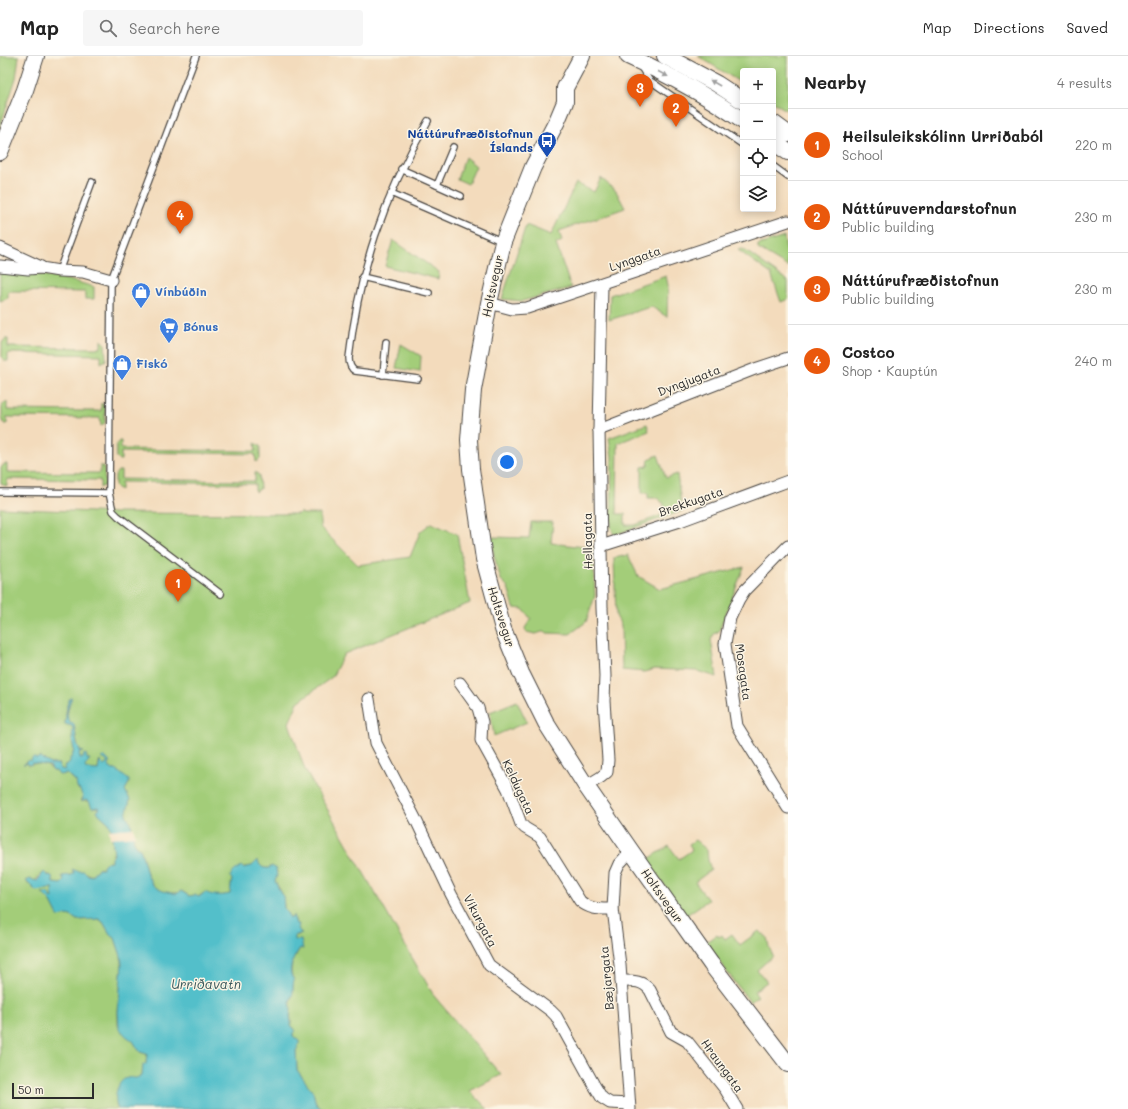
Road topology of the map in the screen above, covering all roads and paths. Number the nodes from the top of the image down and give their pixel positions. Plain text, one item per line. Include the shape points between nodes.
1 (26, 56) edge
2 (36, 56) edge
3 (196, 56) edge
4 (582, 56) edge
5 (594, 56) edge
6 (665, 56) edge
7 (633, 58) edge
8 (740, 99) edge
9 (564, 102) junction
10 (740, 118) edge
11 (428, 121) dead end
12 (776, 124) edge
13 (788, 134) edge
14 (0, 136) edge
15 (740, 143) edge
16 (776, 144) edge
17 (453, 147) dead end
18 (0, 152) edge
19 (788, 152) edge
20 (776, 168) edge
21 (401, 170) junction
22 (788, 177) edge
23 (92, 182) dead end
24 (437, 185) junction
25 (391, 193) junction
26 (460, 196) dead end
27 (788, 221) edge
28 (503, 242) junction
29 (0, 248) edge
30 (0, 266) edge
31 (41, 268) junction
32 (58, 271) junction
33 (362, 277) junction
34 (111, 280) junction
35 (602, 284) junction
36 (429, 293) dead end
37 (489, 304) junction
38 (386, 342) dead end
39 (788, 358) edge
40 (383, 375) junction
41 (418, 379) dead end
42 (599, 430) junction
43 (788, 481) edge
44 (0, 492) edge
45 (109, 493) junction
46 (601, 546) junction
47 (788, 546) edge
48 (221, 594) dead end
49 (460, 683) dead end
50 (369, 699) dead end
51 (586, 786) junction
52 (788, 808) edge
53 (631, 851) junction
54 (613, 910) junction
55 (621, 981) junction
56 (788, 1064) edge
57 (630, 1106) edge
58 (736, 1109) edge

1 - 14 street
2 - 18 street
3 - 34 lane
4 - 9 street, Holtsvegur via 565,88
5 - 9 street, Holtsvegur via 574,94
8 -> 6 street
7 -> 10 street
7 - 15 lane via 649,80
9 - 28 street, Holtsvegur via 533,167
11 - 21 lane
12 - 13 street
16 - 19 street
17 - 24 lane
20 - 22 lane
21 - 24 lane
21 - 25 lane
23 - 32 lane
24 - 26 lane
25 - 28 lane
25 - 33 lane
27 - 35 street, Lynggata
28 - 37 street, Holtsvegur
29 - 31 street
30 - 31 street
31 - 32 street
32 - 34 street via 83,272
33 - 36 lane
33 - 40 lane via 352,331 349,365 355,371
34 - 45 lane
35 - 37 street, Lynggata via 527,308 512,309
35 - 42 street, Hellagata
37 - 51 street, Holtsvegur via 473,390 469,440 472,480 485,565 502,629 521,673 546,723
38 - 40 lane
39 - 42 street, Dyngjugata
40 - 41 lane
42 - 46 street, Hellagata
43 - 46 street, Brekkugata
44 - 45 lane
45 - 48 lane via 113,511 118,516
46 - 51 street, Hellagata via 604,701 608,760 607,772
47 - 52 street, Mosagata via 744,590 730,618 725,644 737,726
49 - 54 street, Keldugata via 480,711 481,740 508,789 521,824 540,836 580,901 594,909
50 - 57 street, Víkurgata via 376,743 489,966 556,1016 602,1098 610,1103
51 - 53 street, Holtsvegur
53 - 54 street, Bæjargata via 619,864 615,873
53 - 56 street, Holtsvegur via 711,964
54 - 55 street, Bæjargata
55 - 57 street, Bæjargata
55 - 58 street, Hraungata via 642,982 646,985 671,1032 687,1041 725,1089

